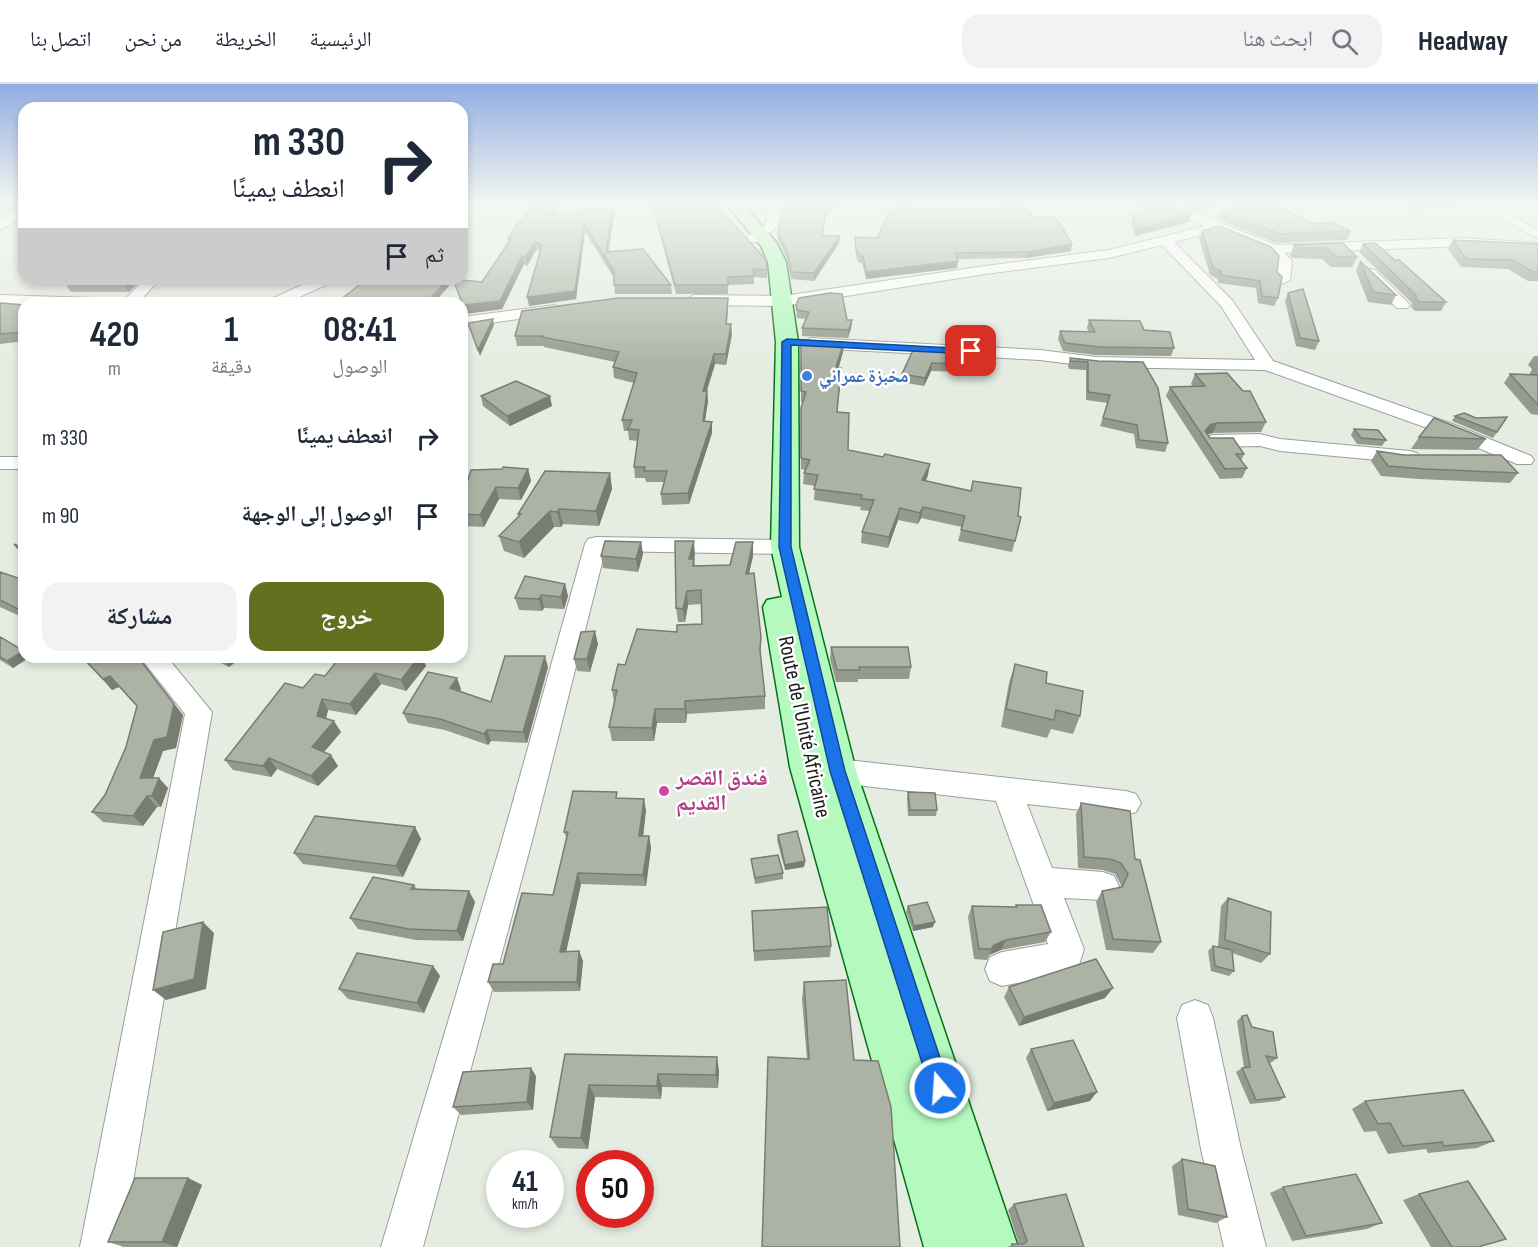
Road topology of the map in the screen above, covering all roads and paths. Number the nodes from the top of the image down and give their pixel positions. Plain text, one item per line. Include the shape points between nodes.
1 (775, 258) edge
2 (1076, 258) edge
3 (1183, 258) edge
4 (1283, 258) edge
5 (1354, 258) edge
6 (1283, 280) edge
7 (147, 285) edge
8 (314, 285) edge
9 (136, 297) edge
10 (287, 297) edge
11 (0, 300) edge
12 (18, 300) edge
13 (677, 301) edge
14 (776, 301) junction
15 (1402, 305) dead end
16 (574, 307) edge
17 (468, 321) edge
18 (787, 342) junction
19 (1267, 365) junction
20 (1214, 441) edge
21 (1423, 457) edge
22 (1468, 458) edge
23 (1531, 459) edge
24 (0, 463) edge
25 (18, 463) edge
26 (776, 547) junction
27 (158, 663) edge
28 (838, 771) junction
29 (1007, 790) junction
30 (1126, 803) dead end
31 (1042, 882) junction
32 (1103, 886) dead end
33 (1002, 969) dead end
34 (1195, 1018) dead end
35 (101, 1247) edge
36 (402, 1247) edge
37 (951, 1247) edge
38 (991, 1247) edge
39 (1245, 1247) edge

1 - 14 main road, Route de l'Unité Africaine
2 - 14 street
3 - 19 street via 1227,303
4 - 6 street
5 - 15 street
7 - 9 street
8 - 10 street
11 - 12 street
13 - 14 street
14 - 18 main road, Route de l'Unité Africaine
14 - 26 main road, Route de l'Unité Africaine via 770,341
16 - 17 street
18 - 19 street via 1040,355 1096,362
18 - 26 main road, Route de l'Unité Africaine
19 - 23 street
20 - 21 street via 1260,440
22 - 23 street
24 - 25 street
26 - 28 main road, Route de l'Unité Africaine
26 - 36 street via 596,544
26 - 37 main road, Route de l'Unité Africaine via 808,766
27 - 35 street via 199,712
28 - 29 street
28 - 38 main road, Route de l'Unité Africaine
29 - 30 street
29 - 31 street
31 - 32 street
31 - 33 street via 1067,954
34 - 39 street

